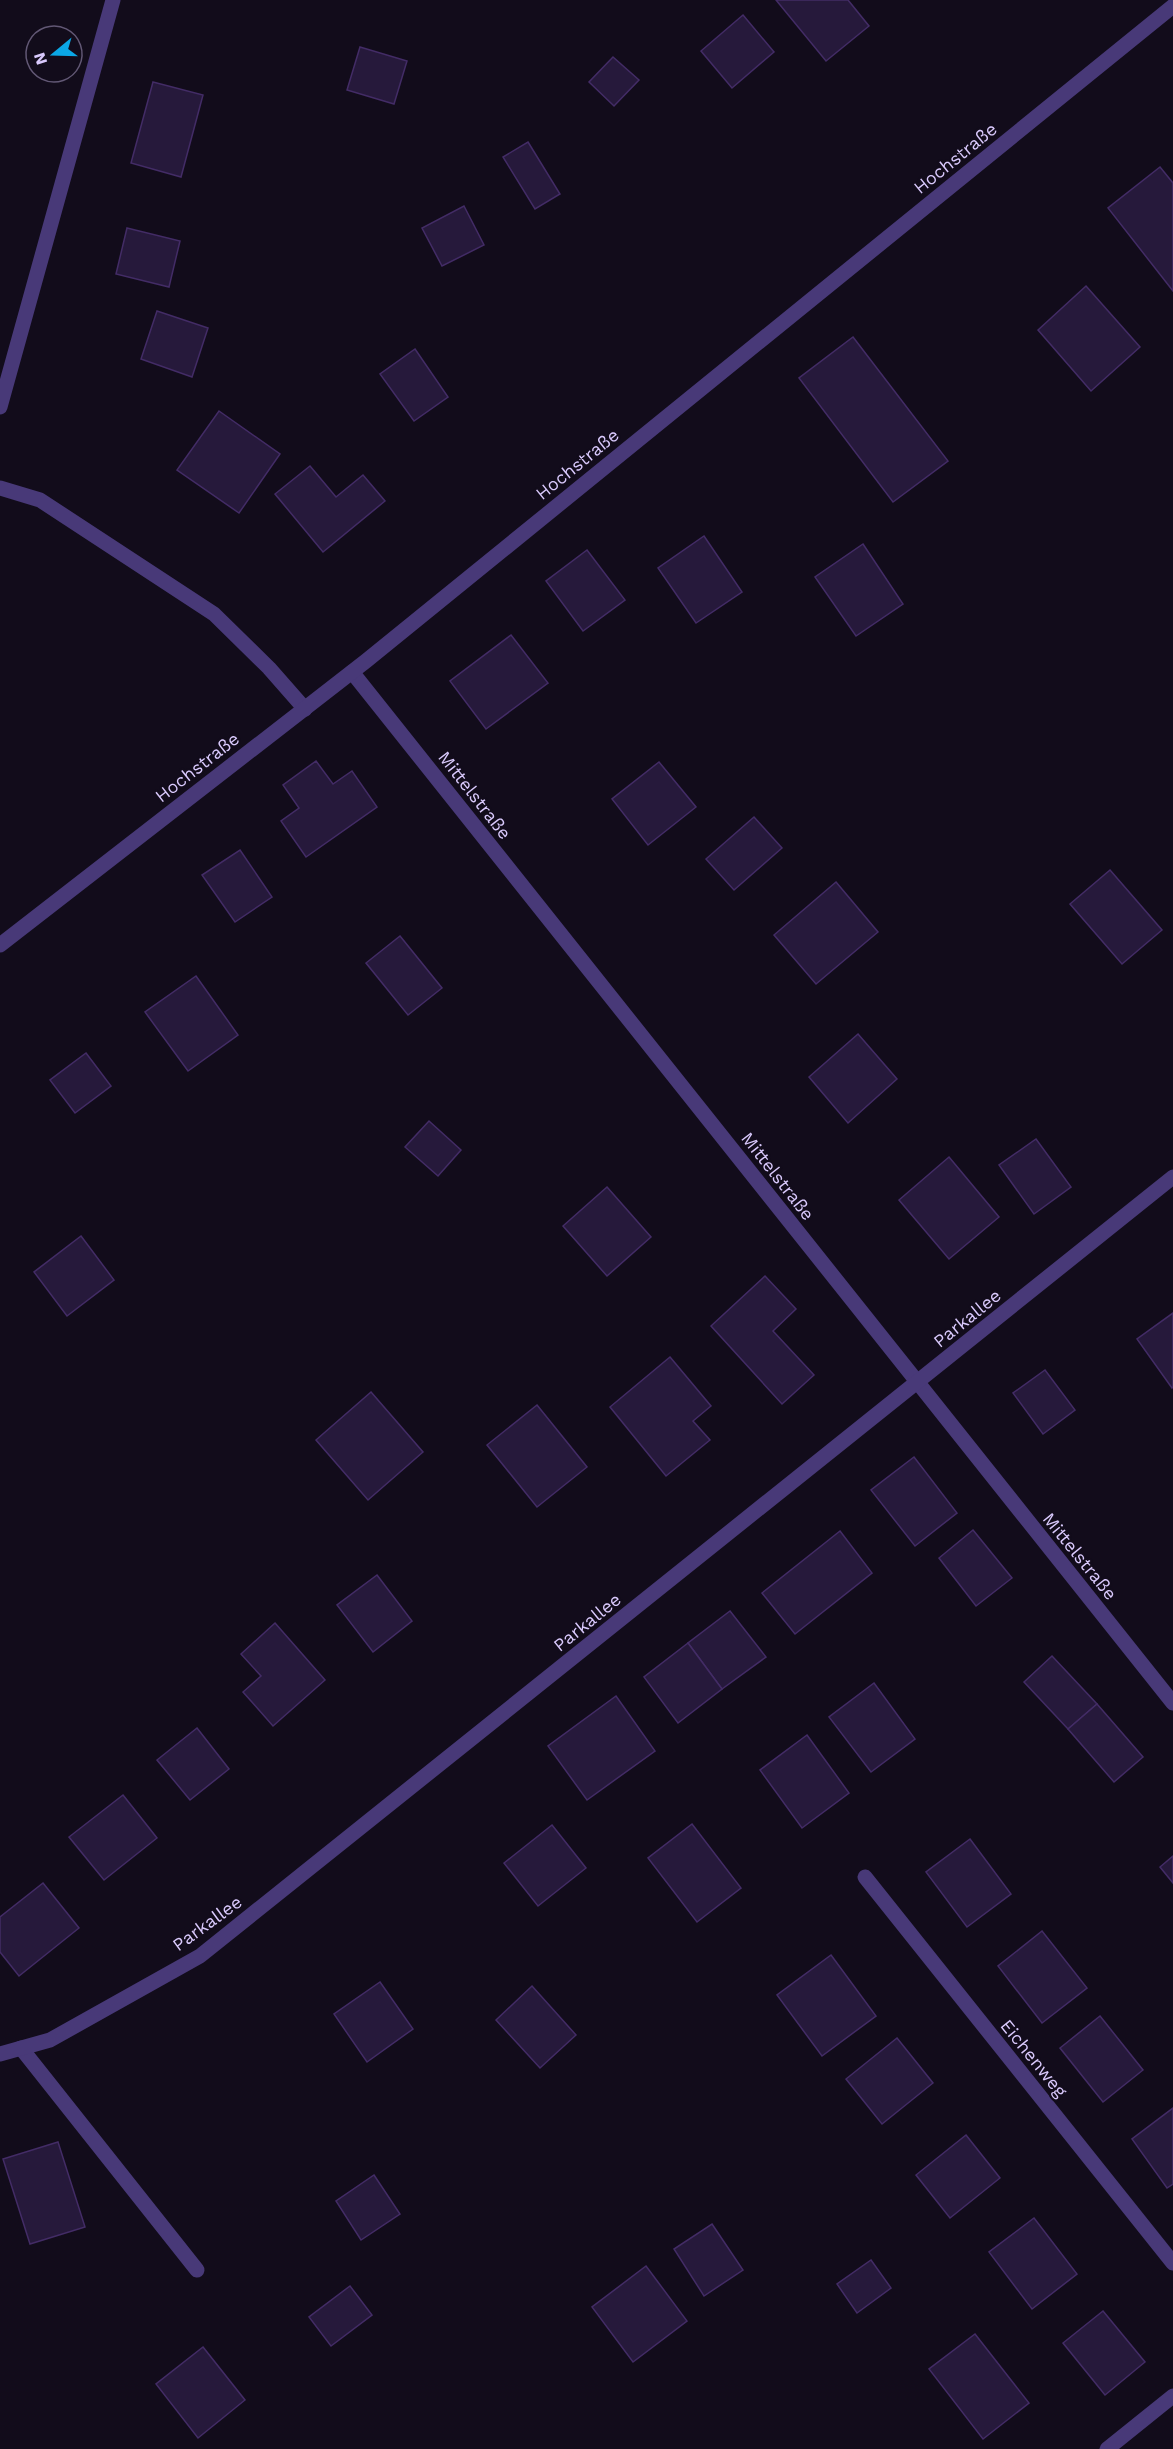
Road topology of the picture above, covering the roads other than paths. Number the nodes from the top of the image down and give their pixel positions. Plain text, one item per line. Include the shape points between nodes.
1 (113, 0) edge
2 (1173, 6) edge
3 (0, 407) edge
4 (0, 488) edge
5 (352, 672) junction
6 (305, 709) junction
7 (0, 945) edge
8 (1173, 1177) edge
9 (917, 1383) junction
10 (1173, 1703) edge
11 (865, 1877) dead end
12 (21, 2048) junction
13 (0, 2054) edge
14 (1173, 2263) edge
15 (197, 2270) dead end
16 (1173, 2396) edge
17 (1107, 2449) edge

1 - 3 street
2 - 5 street, Hochstraße
4 - 6 street via 40,500 214,614
5 - 6 street, Hochstraße
5 - 9 street, Mittelstraße
6 - 7 street, Hochstraße
8 - 9 street, Parkallee
9 - 10 street, Mittelstraße
9 - 12 street, Parkallee via 200,1956 50,2040
11 - 14 street, Eichenweg
12 - 13 street, Parkallee
12 - 15 street
16 - 17 street

